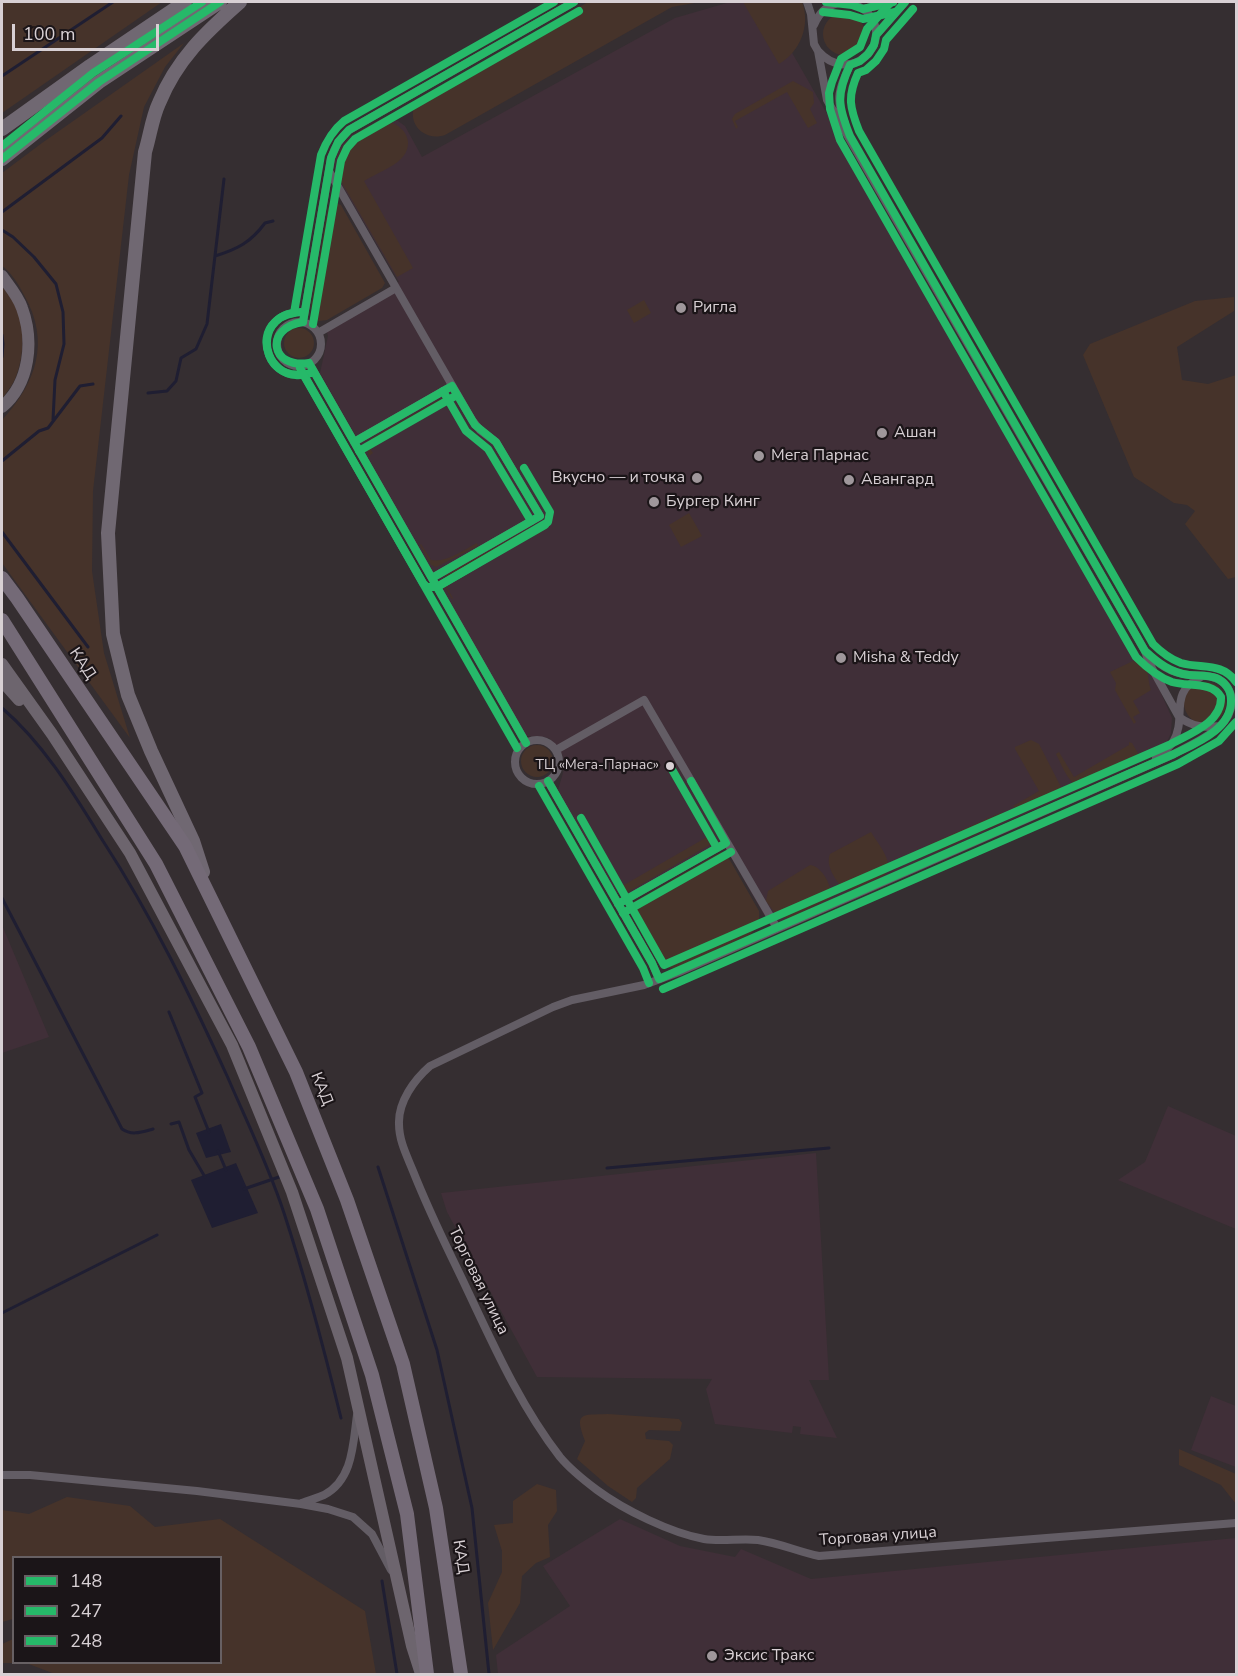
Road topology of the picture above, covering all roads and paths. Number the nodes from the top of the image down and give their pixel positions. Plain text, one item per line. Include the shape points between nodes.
1 (185, 2) edge
2 (220, 2) edge
3 (240, 2) edge
4 (574, 2) edge
5 (807, 2) edge
6 (893, 2) edge
7 (905, 2) edge
8 (829, 3) edge
9 (863, 9) junction
10 (813, 27) junction
11 (876, 35) junction
12 (818, 51) junction
13 (850, 65) junction
14 (2, 129) edge
15 (850, 136) junction
16 (2, 159) edge
17 (329, 171) junction
18 (2, 276) edge
19 (396, 288) junction
20 (303, 322) junction
21 (318, 333) junction
22 (309, 363) junction
23 (452, 386) junction
24 (2, 407) edge
25 (354, 442) junction
26 (2, 578) edge
27 (432, 578) junction
28 (2, 620) edge
29 (1145, 651) junction
30 (2, 664) edge
31 (1204, 676) junction
32 (2, 681) edge
33 (1179, 717) junction
34 (1222, 725) junction
35 (52, 734) junction
36 (526, 743) junction
37 (556, 750) junction
38 (1150, 763) junction
39 (548, 781) junction
40 (726, 843) junction
41 (209, 893) junction
42 (618, 904) junction
43 (777, 928) junction
44 (659, 979) junction
45 (358, 1404) junction
46 (2, 1474) edge
47 (301, 1504) junction
48 (1236, 1523) edge
49 (397, 1582) junction
50 (421, 1674) edge
51 (428, 1674) edge
52 (461, 1674) edge

1 - 14 highway
2 - 16 highway via 99,82
3 - 41 highway via 201,36 178,66 158,104 145,152 108,533 113,634 128,695 193,841
4 - 17 street via 349,130 334,147
5 - 10 street
6 - 9 street
7 - 11 street
8 - 9 street via 843,2
8 - 10 street
9 - 11 street via 875,25
10 - 12 street
11 - 13 street via 868,54
12 - 13 street via 831,62
12 - 15 street via 827,100
13 - 15 street via 839,87 838,101
15 - 29 street
17 - 19 street
17 - 20 street
18 - 24 main road via 22,306 29,351 24,373
19 - 21 street
19 - 23 street
20 - 21 street
20 - 22 street via 288,324 276,343 287,363
21 - 22 street via 321,346
22 - 25 street
23 - 25 street
23 - 27 street via 475,425 496,442 540,516
25 - 27 street
26 - 41 highway, КАД via 185,846
27 - 36 street
28 - 51 highway via 156,864 249,1047 317,1209 372,1375 407,1514
29 - 31 street via 1162,667
29 - 33 street
30 - 35 main road
31 - 33 street via 1186,686
31 - 34 street via 1223,681 1229,690 1231,710
32 - 35 main road
33 - 34 street via 1199,727
33 - 38 street via 1173,741
34 - 38 street via 1174,754
35 - 45 main road via 130,853 232,1045 292,1192 347,1358
36 - 37 street via 539,740
36 - 39 street via 515,760 518,773 528,782
37 - 39 street via 559,764
37 - 40 street via 644,700
38 - 43 street
39 - 42 street
40 - 42 street
40 - 43 street
41 - 52 highway, КАД via 296,1072 348,1200 402,1364 436,1508
42 - 44 street
43 - 44 street
44 - 48 street, Торговая улица via 562,1004 430,1066 409,1091 399,1122 403,1146 427,1207 507,1371 562,1459 598,1490 637,1515 703,1539 756,1540 819,1557
45 - 47 street via 350,1464 340,1483
45 - 49 main road
46 - 47 street
47 - 49 street via 353,1517 372,1534
49 - 50 main road

